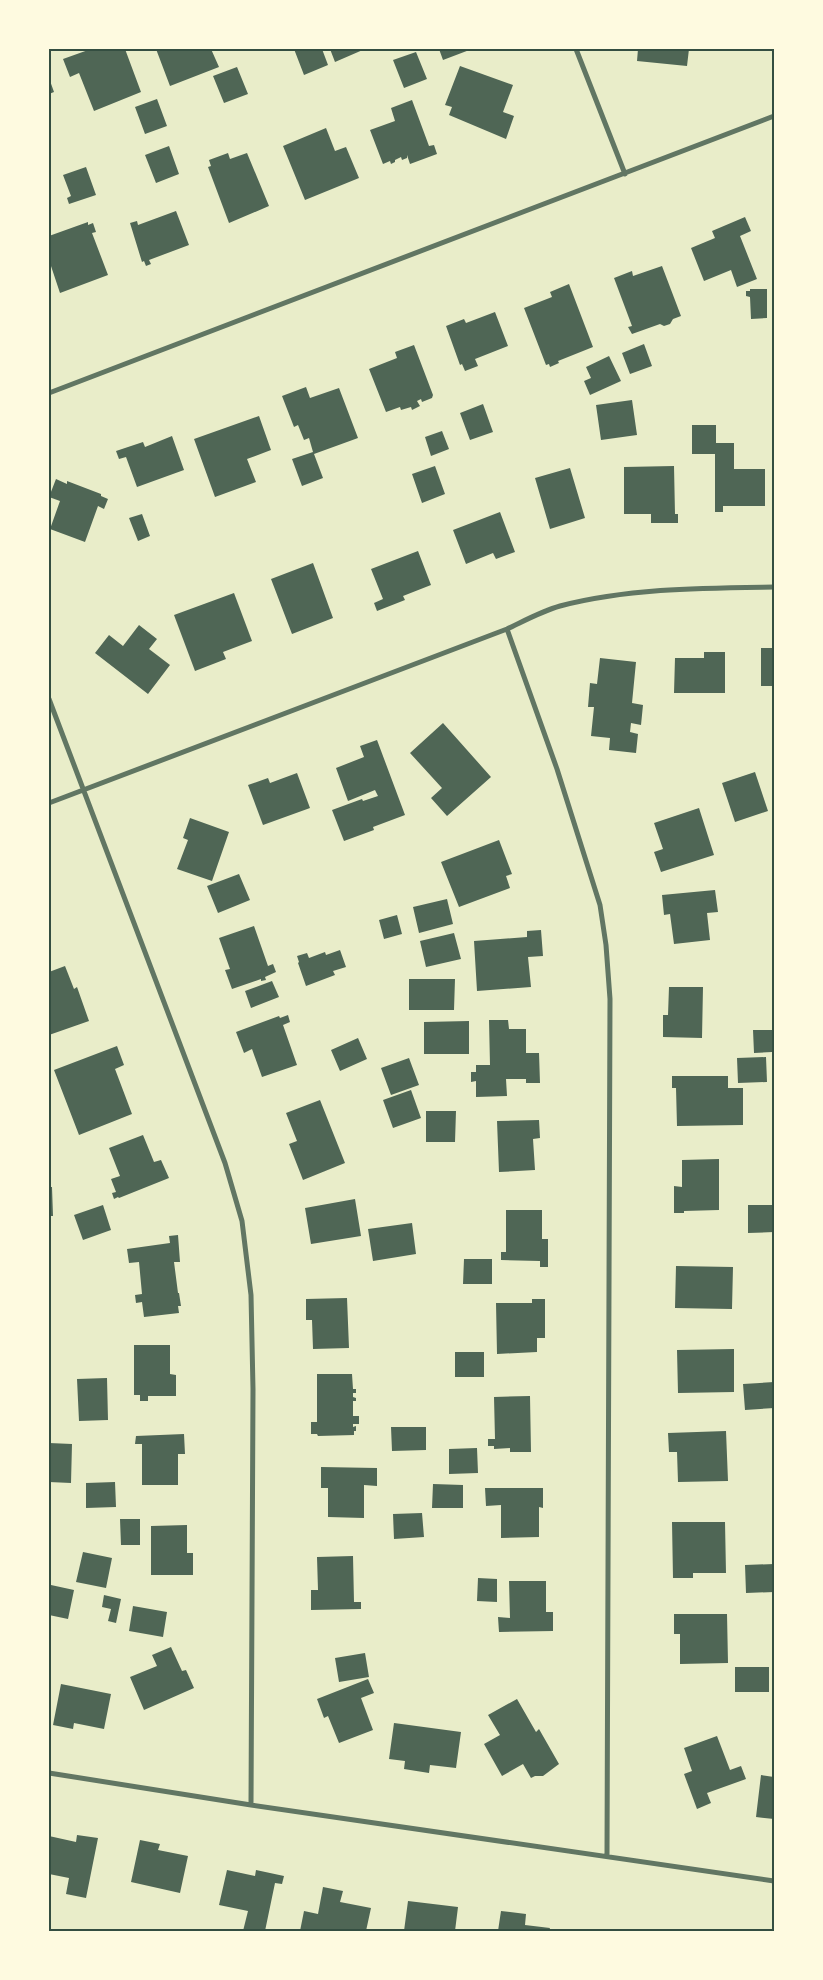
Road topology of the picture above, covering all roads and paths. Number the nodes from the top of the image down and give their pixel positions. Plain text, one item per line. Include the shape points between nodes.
1 (576, 49) edge
2 (774, 116) edge
3 (625, 174) junction
4 (49, 393) edge
5 (774, 587) edge
6 (507, 628) junction
7 (49, 699) edge
8 (82, 790) junction
9 (49, 803) edge
10 (49, 1773) edge
11 (251, 1805) junction
12 (607, 1856) junction
13 (774, 1881) edge

1 - 3 street
2 - 3 street
3 - 4 street
5 - 6 street via 702,588 607,597 558,606
6 - 8 street
6 - 12 street via 557,769 600,905 607,954 610,999
7 - 8 street
8 - 9 street
8 - 11 street via 225,1163 242,1221 251,1295 253,1370
10 - 11 street
11 - 12 street
12 - 13 street

